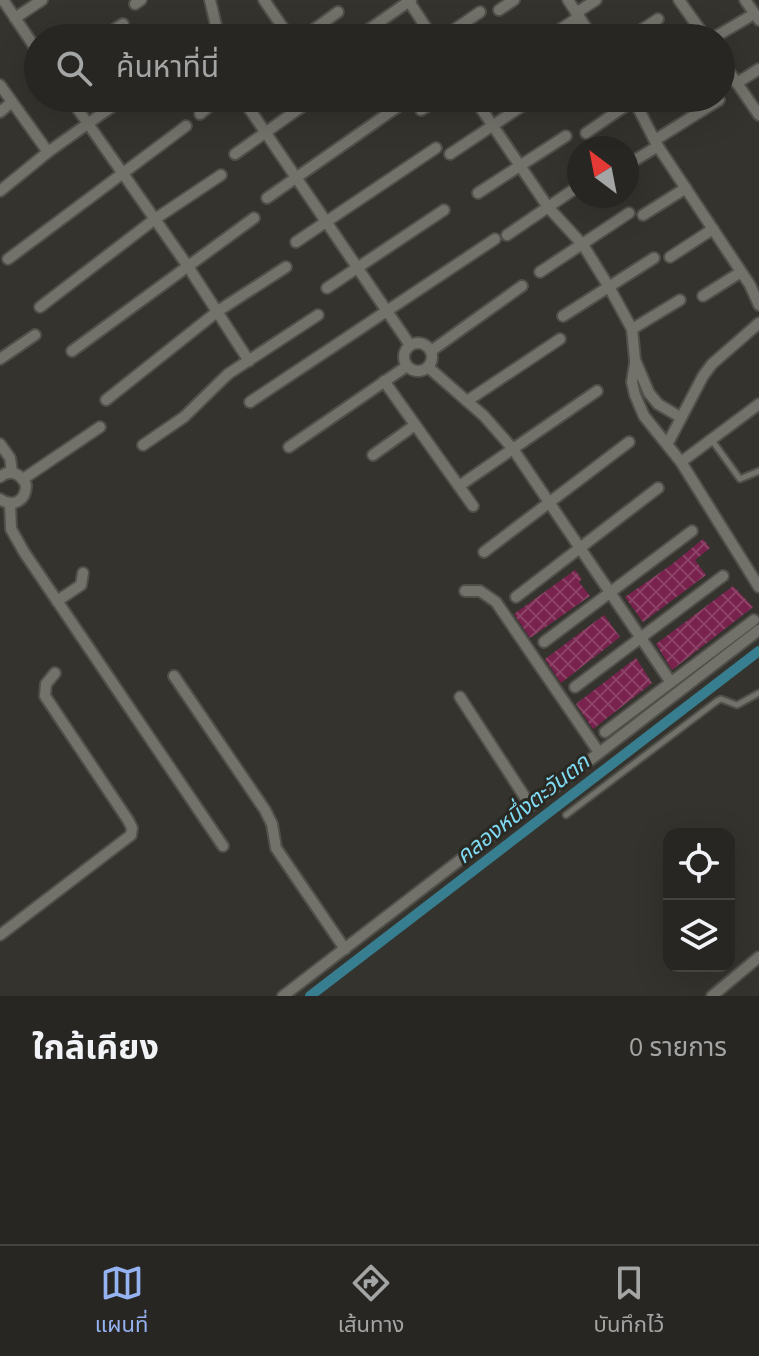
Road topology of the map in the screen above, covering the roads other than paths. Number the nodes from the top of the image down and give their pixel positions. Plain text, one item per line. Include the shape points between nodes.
1 (3, 0) edge
2 (42, 0) edge
3 (210, 0) edge
4 (264, 0) edge
5 (514, 0) edge
6 (568, 0) edge
7 (596, 0) edge
8 (680, 0) edge
9 (745, 0) edge
10 (409, 1) edge
11 (499, 10) dead end
12 (338, 12) dead end
13 (480, 12) dead end
14 (578, 15) junction
15 (15, 18) junction
16 (658, 19) dead end
17 (754, 19) edge
18 (216, 24) edge
19 (280, 24) edge
20 (321, 24) edge
21 (376, 24) edge
22 (424, 24) edge
23 (462, 24) edge
24 (566, 24) edge
25 (584, 24) edge
26 (650, 24) edge
27 (696, 24) edge
28 (735, 28) edge
29 (24, 31) edge
30 (759, 69) edge
31 (735, 80) edge
32 (737, 83) junction
33 (0, 85) edge
34 (12, 102) junction
35 (0, 112) edge
36 (80, 112) edge
37 (104, 112) edge
38 (202, 112) edge
39 (251, 112) edge
40 (294, 112) edge
41 (390, 112) edge
42 (484, 112) edge
43 (513, 112) edge
44 (616, 112) edge
45 (640, 112) edge
46 (701, 112) edge
47 (200, 114) dead end
48 (759, 115) edge
49 (88, 123) junction
50 (493, 125) junction
51 (186, 126) dead end
52 (265, 132) junction
53 (586, 133) dead end
54 (566, 136) dead end
55 (656, 143) junction
56 (436, 148) dead end
57 (48, 152) junction
58 (235, 154) dead end
59 (450, 154) dead end
60 (639, 156) edge
61 (521, 166) junction
62 (122, 172) junction
63 (221, 175) dead end
64 (296, 177) junction
65 (686, 188) junction
66 (0, 191) edge
67 (478, 193) dead end
68 (567, 194) edge
69 (267, 198) dead end
70 (548, 207) junction
71 (444, 210) dead end
72 (629, 213) dead end
73 (643, 215) dead end
74 (254, 218) dead end
75 (155, 219) junction
76 (326, 222) junction
77 (713, 229) junction
78 (507, 235) dead end
79 (495, 239) dead end
80 (296, 242) dead end
81 (583, 245) junction
82 (670, 257) dead end
83 (654, 258) dead end
84 (8, 259) dead end
85 (187, 265) junction
86 (286, 267) dead end
87 (357, 267) junction
88 (540, 272) dead end
89 (741, 272) junction
90 (522, 286) dead end
91 (609, 287) junction
92 (327, 288) dead end
93 (703, 296) dead end
94 (680, 300) dead end
95 (759, 305) edge
96 (40, 307) dead end
97 (218, 311) junction
98 (387, 311) junction
99 (318, 315) dead end
100 (563, 316) dead end
101 (759, 323) edge
102 (632, 329) junction
103 (35, 335) dead end
104 (560, 339) dead end
105 (410, 345) junction
106 (72, 351) dead end
107 (431, 351) junction
108 (0, 359) edge
109 (635, 360) junction
110 (249, 361) junction
111 (407, 366) junction
112 (428, 367) junction
113 (384, 381) junction
114 (597, 391) dead end
115 (106, 400) dead end
116 (467, 401) junction
117 (250, 402) dead end
118 (759, 404) edge
119 (680, 417) junction
120 (415, 425) junction
121 (100, 427) dead end
122 (711, 439) junction
123 (629, 442) dead end
124 (668, 443) junction
125 (0, 444) edge
126 (143, 445) dead end
127 (289, 447) dead end
128 (513, 449) junction
129 (373, 455) dead end
130 (681, 462) junction
131 (759, 471) edge
132 (12, 472) junction
133 (0, 477) edge
134 (23, 479) junction
135 (459, 486) junction
136 (658, 488) dead end
137 (5, 502) edge
138 (548, 503) junction
139 (473, 506) dead end
140 (692, 531) dead end
141 (579, 548) junction
142 (484, 552) dead end
143 (83, 573) dead end
144 (723, 576) dead end
145 (759, 587) edge
146 (465, 591) dead end
147 (609, 593) junction
148 (516, 597) dead end
149 (57, 601) junction
150 (757, 625) edge
151 (640, 638) junction
152 (544, 642) dead end
153 (55, 673) dead end
154 (174, 676) dead end
155 (670, 681) junction
156 (575, 687) dead end
157 (759, 693) edge
158 (460, 697) dead end
159 (605, 732) dead end
160 (598, 751) junction
161 (530, 805) junction
162 (566, 815) dead end
163 (223, 846) dead end
164 (0, 935) edge
165 (345, 949) junction
166 (759, 957) edge
167 (283, 996) edge
168 (712, 996) edge

1 - 15 street
2 - 15 street
3 - 18 street
4 - 19 street
5 - 11 street
6 - 14 street
7 - 14 street
8 - 27 street
9 - 17 street
10 - 21 street
10 - 22 street
12 - 20 street
13 - 23 street
14 - 24 street
14 - 25 street
15 - 29 street
16 - 26 street
17 - 28 street
30 - 32 street
31 - 32 street
32 - 48 street
33 - 34 street
34 - 35 street
34 - 57 street
36 - 49 street
37 - 49 street
38 - 47 street
39 - 52 street
40 - 52 street
41 - 64 street
42 - 50 street
43 - 50 street
44 - 53 street
45 - 55 street
46 - 55 street
49 - 57 street
49 - 62 street
50 - 59 street
50 - 61 street
51 - 62 street
52 - 58 street
52 - 64 street
54 - 61 street
55 - 60 street
55 - 65 street
56 - 76 street
57 - 66 street
61 - 67 street
61 - 70 street
62 - 75 street
62 - 84 street
63 - 75 street
64 - 69 street
64 - 76 street
65 - 73 street
65 - 77 street
68 - 70 street
70 - 78 street
70 - 81 street
71 - 87 street
72 - 81 street
74 - 85 street
75 - 85 street
75 - 96 street
76 - 80 street
76 - 87 street
77 - 82 street
77 - 89 street
79 - 98 street
81 - 88 street
81 - 91 street
83 - 91 street
85 - 97 street
85 - 106 street
86 - 97 street
87 - 92 street
87 - 98 street
89 - 93 street
89 - 95 street
90 - 107 street
91 - 100 street
91 - 102 street
94 - 102 street
97 - 110 street
97 - 115 street
98 - 105 street
98 - 117 street
99 - 110 street
101 - 119 street via 712,364
102 - 109 street
103 - 108 street
104 - 116 street
105 - 107 street via 422,343
105 - 111 street via 404,355
107 - 112 street
109 - 119 street via 649,393
109 - 124 street via 635,395 644,416
110 - 126 street
111 - 112 street via 417,372
111 - 113 street
112 - 116 street
113 - 120 street
113 - 127 street
114 - 128 street
116 - 128 street
118 - 122 street
119 - 124 street
120 - 129 street
120 - 135 street
121 - 134 street
122 - 130 street
122 - 131 lane via 740,479
123 - 138 street
124 - 130 street
125 - 132 street
128 - 135 street
128 - 138 street
130 - 145 street
132 - 133 street
132 - 134 street
134 - 137 street via 23,498
135 - 139 street
136 - 141 street
137 - 149 street via 11,529
138 - 141 street
138 - 142 street
140 - 147 street
141 - 147 street
141 - 148 street
143 - 149 street via 81,585
144 - 151 street
146 - 160 street via 480,591 496,602
147 - 151 street
147 - 152 street
149 - 163 street
150 - 155 street
150 - 160 street
151 - 155 street
151 - 156 street
153 - 164 street via 45,696 128,820 131,835
154 - 165 street via 265,810 276,848
155 - 159 street
157 - 162 lane via 737,705 717,701
158 - 161 street
160 - 161 street
161 - 165 street
165 - 167 street
166 - 168 street

